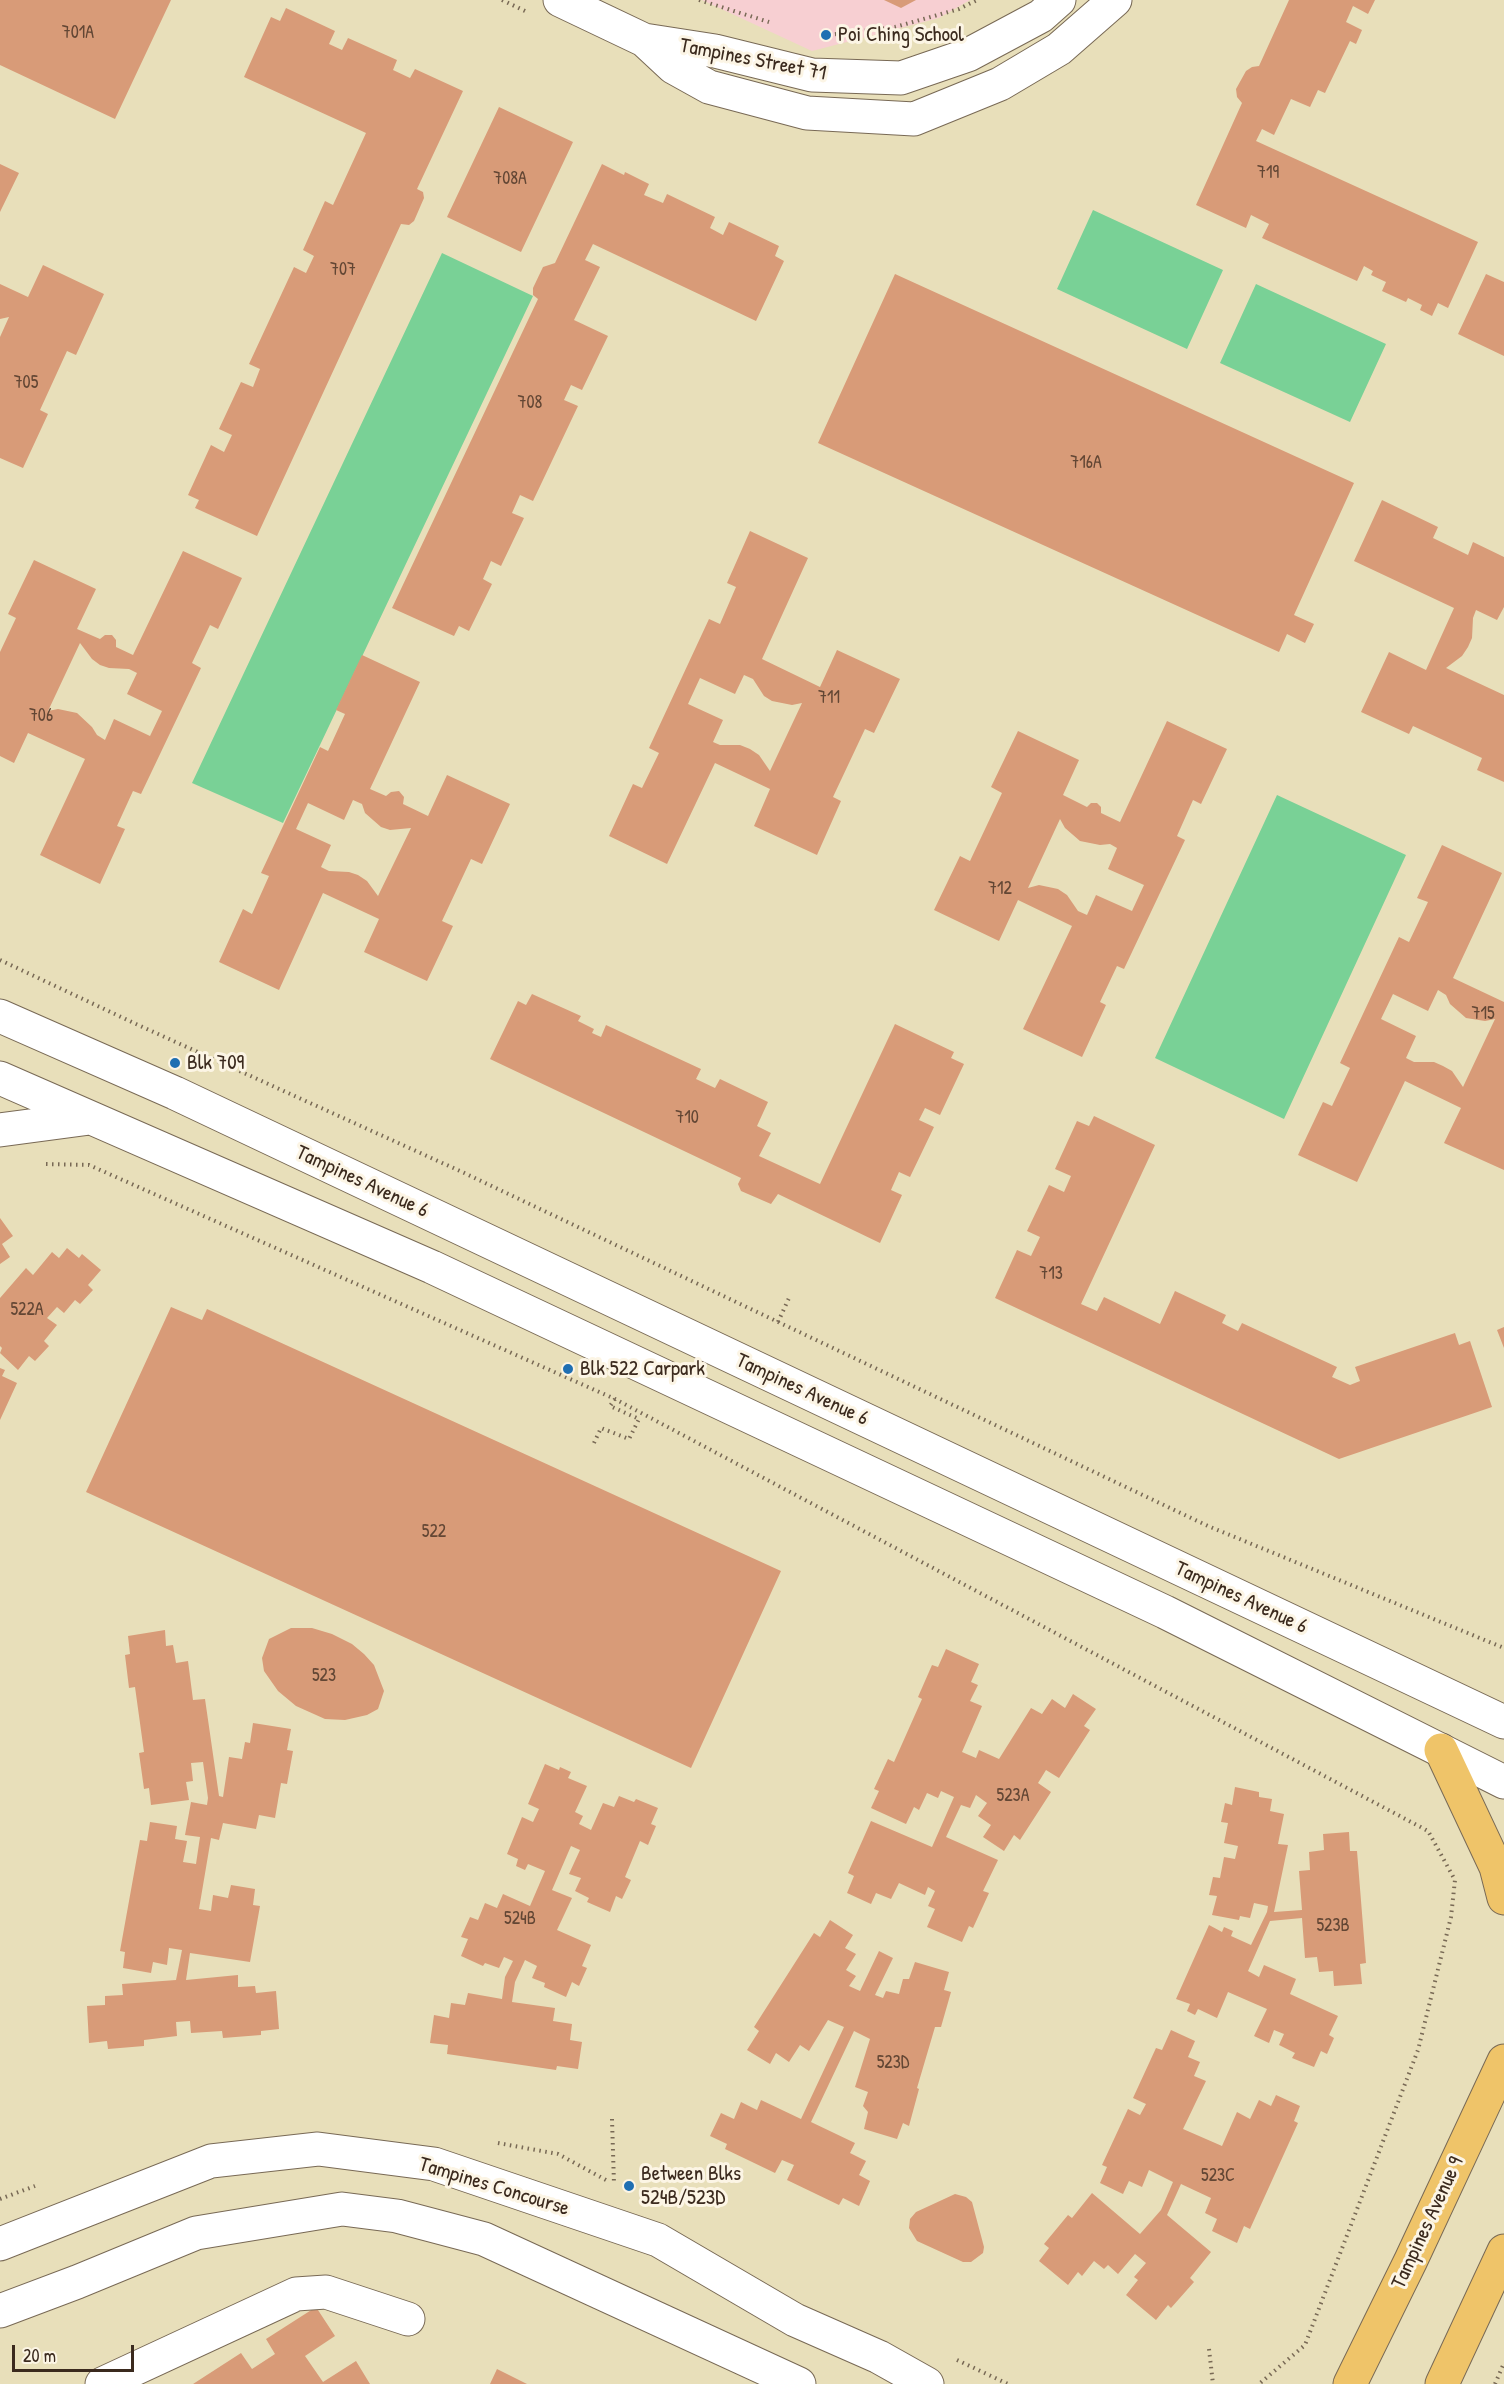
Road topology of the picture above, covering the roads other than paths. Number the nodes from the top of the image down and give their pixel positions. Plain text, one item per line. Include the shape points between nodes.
1 (560, 0) edge
2 (1059, 0) edge
3 (1115, 0) edge
4 (644, 39) junction
5 (901, 78) junction
6 (914, 120) junction
7 (0, 1016) edge
8 (0, 1078) edge
9 (90, 1118) junction
10 (0, 1130) edge
11 (1504, 1722) edge
12 (1441, 1750) junction
13 (1504, 1782) edge
14 (1504, 1898) edge
15 (1504, 2061) edge
16 (0, 2244) edge
17 (1504, 2251) edge
18 (0, 2311) edge
19 (408, 2319) dead end
20 (1356, 2372) edge
21 (102, 2384) edge
22 (799, 2384) edge
23 (927, 2384) edge
24 (1334, 2384) edge
25 (1442, 2384) edge

1 - 4 street, Tampines Street 71
2 - 5 street, Tampines Street 71 via 1041,16 968,55
3 - 6 street, Tampines Street 71 via 1059,49 1029,67
4 - 5 street, Tampines Street 71 via 715,51 812,75
4 - 6 street, Tampines Street 71 via 673,67 709,87 807,113
5 - 6 street
7 - 11 street, Tampines Avenue 6 via 175,1093
8 - 9 street
9 - 10 street
9 - 12 street via 443,1272 1165,1612
12 - 13 street
12 - 14 main road via 1496,1867
15 - 20 main road, Tampines Avenue 9
16 - 23 street, Tampines Concourse via 211,2161 318,2149 434,2164 658,2240 795,2320 879,2357
17 - 25 main road
18 - 22 street via 196,2233 342,2208 397,2216 484,2240
19 - 21 street via 326,2292 296,2294
20 - 24 main road

